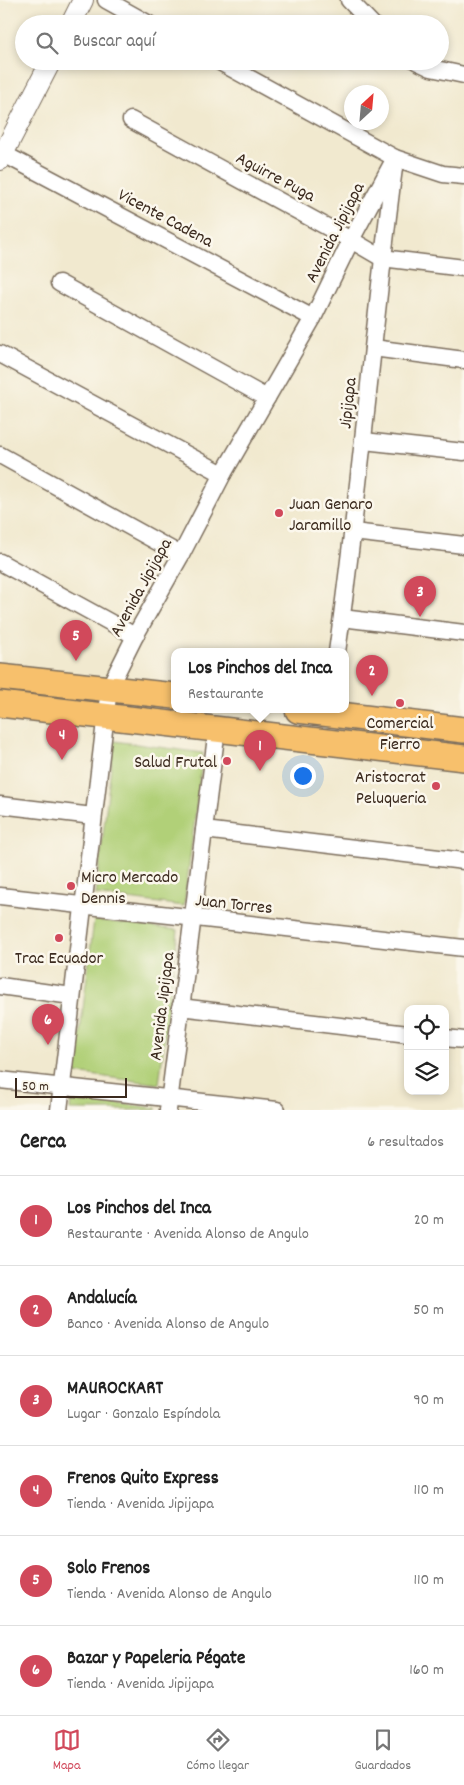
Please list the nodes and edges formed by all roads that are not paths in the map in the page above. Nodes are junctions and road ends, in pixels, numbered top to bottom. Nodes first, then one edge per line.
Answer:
1 (83, 0) edge
2 (106, 0) edge
3 (349, 0) edge
4 (76, 15) edge
5 (134, 15) edge
6 (363, 15) edge
7 (46, 70) edge
8 (234, 70) edge
9 (440, 70) edge
10 (464, 75) edge
11 (131, 120) dead end
12 (1, 155) edge
13 (395, 158) junction
14 (464, 176) edge
15 (351, 240) junction
16 (382, 258) junction
17 (464, 268) edge
18 (59, 283) dead end
19 (313, 318) junction
20 (373, 348) junction
21 (0, 354) edge
22 (464, 360) edge
23 (267, 398) junction
24 (364, 441) junction
25 (464, 452) edge
26 (0, 455) edge
27 (224, 474) junction
28 (353, 532) junction
29 (464, 545) edge
30 (181, 555) junction
31 (0, 562) edge
32 (342, 618) junction
33 (464, 633) edge
34 (135, 636) junction
35 (338, 648) edge
36 (0, 677) edge
37 (109, 688) junction
38 (171, 696) edge
39 (0, 704) edge
40 (328, 713) edge
41 (342, 713) edge
42 (105, 717) junction
43 (217, 728) junction
44 (464, 730) edge
45 (324, 742) junction
46 (464, 758) edge
47 (0, 805) edge
48 (93, 816) junction
49 (204, 830) junction
50 (464, 861) edge
51 (0, 896) edge
52 (83, 906) junction
53 (192, 919) junction
54 (464, 948) edge
55 (0, 986) edge
56 (72, 996) junction
57 (180, 1007) junction
58 (404, 1034) edge
59 (449, 1038) edge
60 (464, 1040) edge
61 (0, 1080) edge
62 (62, 1087) junction
63 (168, 1104) edge
64 (59, 1110) edge
65 (277, 1110) edge

1 - 4 street
2 - 5 street
3 - 6 street
7 - 12 street
8 - 13 street
9 - 10 street
11 - 15 street, Aguirre Puga
12 - 19 street, Vicente Cadena
13 - 14 street
13 - 15 street, Avenida Jipijapa
13 - 16 street, Jipijapa
15 - 16 street, Aguirre Puga
15 - 19 street, Avenida Jipijapa
16 - 17 street, Aguirre Puga
16 - 20 street, Jipijapa
18 - 23 street
19 - 23 street, Avenida Jipijapa
20 - 22 street
20 - 24 street, Jipijapa
21 - 27 street
23 - 27 street, Avenida Jipijapa
24 - 25 street
24 - 28 street, Jipijapa
26 - 30 street
27 - 30 street, Avenida Jipijapa
28 - 29 street
28 - 32 street, Jipijapa
30 - 34 street, Avenida Jipijapa
31 - 34 street
32 - 33 street
32 - 35 street, Jipijapa
34 - 37 street, Avenida Jipijapa
36 - 37 main road
37 - 38 main road
37 - 42 street, Avenida Jipijapa
39 - 42 main road
40 - 45 street
41 - 44 main road
42 - 43 main road
42 - 48 street, Avenida Jipijapa
43 - 45 main road
43 - 49 street, Avenida Jipijapa
45 - 46 main road
47 - 48 street
48 - 52 street, Avenida Jipijapa
49 - 50 street
49 - 53 street, Avenida Jipijapa
51 - 52 street, Juan Torres
52 - 53 street, Juan Torres
52 - 56 street, Avenida Jipijapa
53 - 54 street, Juan Torres
53 - 57 street, Avenida Jipijapa
55 - 56 street
56 - 62 street, Avenida Jipijapa
57 - 58 street
57 - 63 street, Avenida Jipijapa
59 - 60 street
61 - 62 street
62 - 63 street
62 - 64 street, Avenida Jipijapa
63 - 65 street

